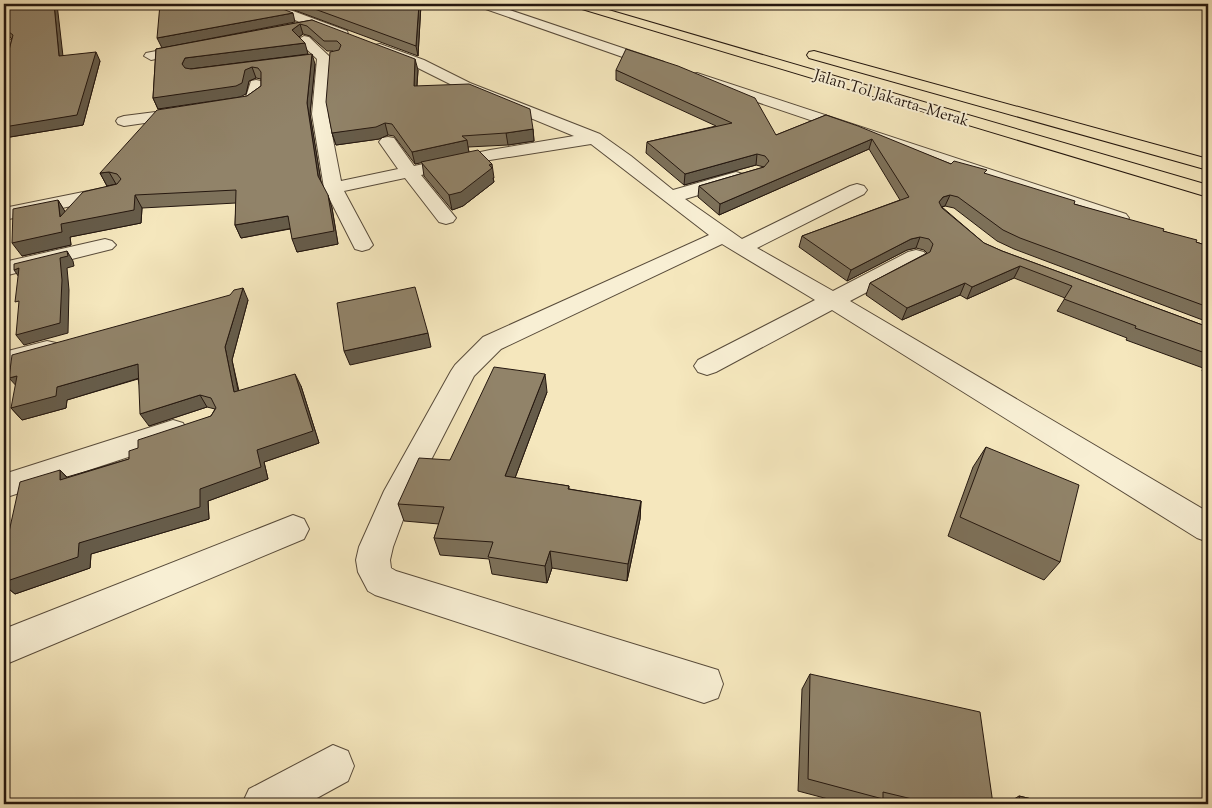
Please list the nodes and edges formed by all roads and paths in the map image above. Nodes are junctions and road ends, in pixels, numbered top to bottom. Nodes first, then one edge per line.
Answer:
1 (264, 4) edge
2 (481, 4) edge
3 (576, 4) edge
4 (306, 31) junction
5 (9, 43) edge
6 (209, 45) edge
7 (805, 52) dead end
8 (151, 56) dead end
9 (306, 60) edge
10 (4, 62) edge
11 (328, 62) junction
12 (306, 76) edge
13 (238, 87) edge
14 (124, 122) dead end
15 (594, 138) junction
16 (388, 142) dead end
17 (1208, 165) edge
18 (409, 172) junction
19 (756, 172) edge
20 (333, 188) junction
21 (857, 190) dead end
22 (1208, 191) edge
23 (116, 192) edge
24 (670, 197) junction
25 (4, 214) edge
26 (446, 218) dead end
27 (1132, 223) edge
28 (732, 242) junction
29 (105, 245) dead end
30 (362, 245) dead end
31 (916, 257) edge
32 (4, 269) edge
33 (832, 300) junction
34 (69, 344) edge
35 (4, 361) edge
36 (707, 366) dead end
37 (199, 422) edge
38 (4, 486) edge
39 (1208, 528) edge
40 (293, 529) dead end
41 (4, 647) edge
42 (704, 684) dead end
43 (333, 766) dead end
44 (264, 804) edge

1 - 4 street
2 - 27 street
3 - 22 highway, Jalan Tol Jakarta–Merak
4 - 11 street
4 - 15 street
5 - 10 street
6 - 8 street
7 - 17 highway, Jalan Tol Jakarta–Merak
9 - 11 street
11 - 12 street
11 - 20 street
13 - 14 street
15 - 18 street
15 - 24 street
16 - 18 street
18 - 20 street
18 - 26 street
19 - 24 street
20 - 30 street
21 - 28 street
23 - 25 street
24 - 28 street
28 - 33 street
28 - 42 street
29 - 32 street
31 - 33 street
33 - 36 street
33 - 39 street
34 - 35 street
37 - 38 street
40 - 41 street
43 - 44 street

